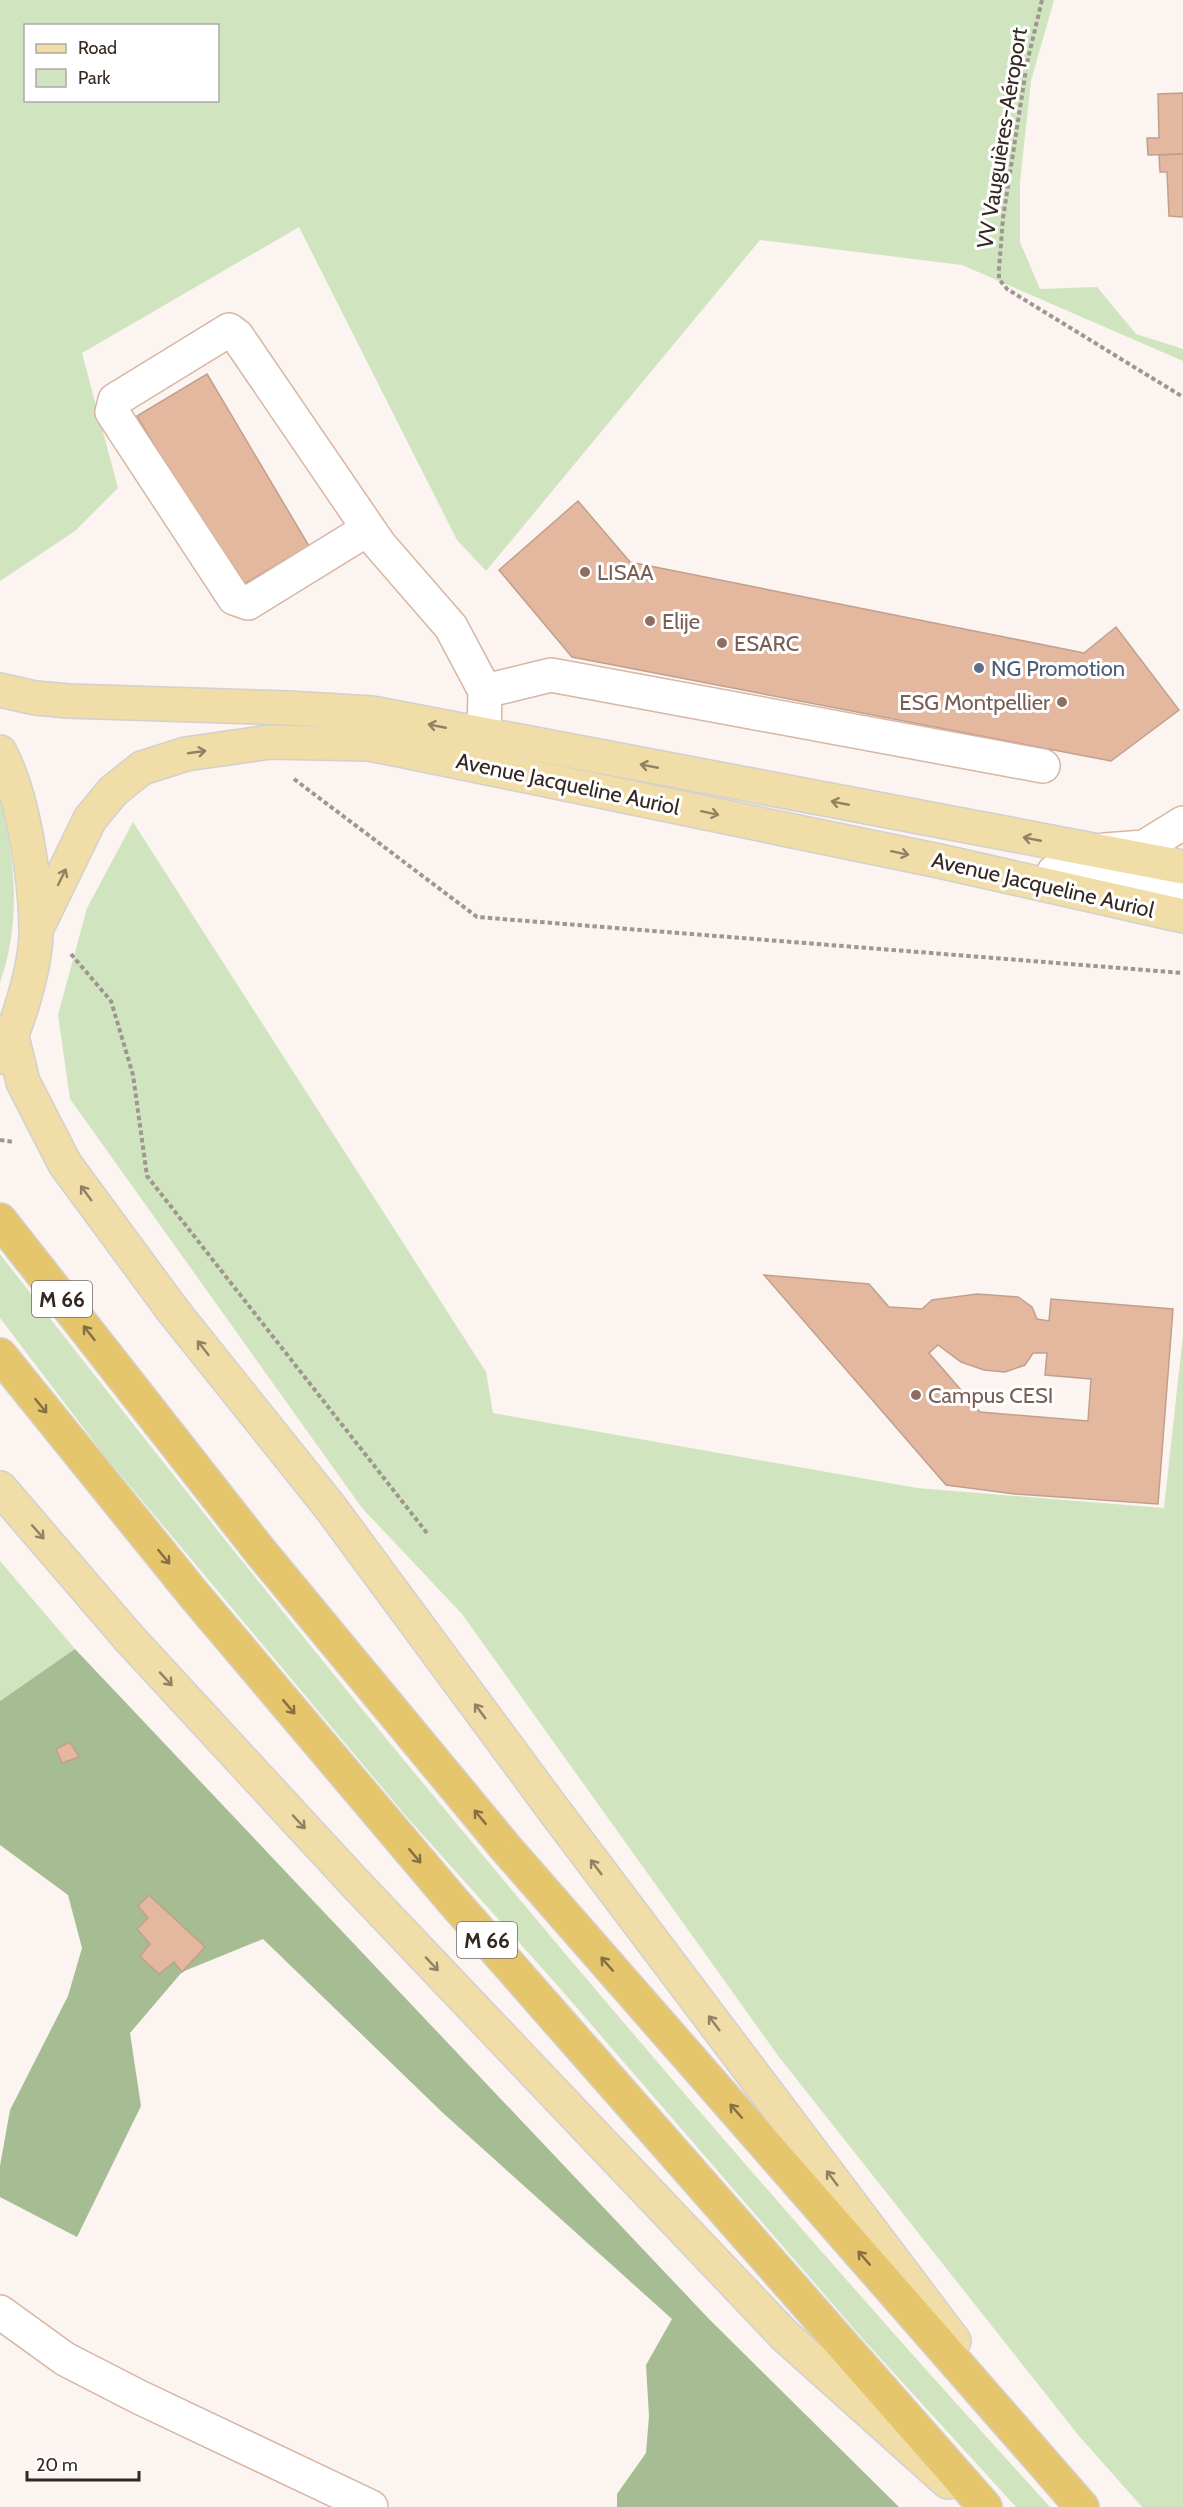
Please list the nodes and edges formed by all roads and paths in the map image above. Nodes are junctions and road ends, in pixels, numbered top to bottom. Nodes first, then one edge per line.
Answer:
1 (1042, 0) edge
2 (1183, 397) edge
3 (368, 529) junction
4 (0, 672) edge
5 (0, 690) edge
6 (485, 692) junction
7 (289, 708) junction
8 (484, 735) junction
9 (0, 753) edge
10 (1043, 766) dead end
11 (289, 775) dead end
12 (1183, 823) edge
13 (1089, 850) junction
14 (939, 861) junction
15 (1183, 867) edge
16 (1183, 896) edge
17 (1183, 916) edge
18 (36, 930) junction
19 (1183, 973) edge
20 (6, 1048) edge
21 (50, 1133) junction
22 (0, 1140) edge
23 (0, 1220) edge
24 (0, 1355) edge
25 (0, 1488) edge
26 (427, 1533) dead end
27 (0, 2312) edge
28 (1076, 2500) edge
29 (371, 2507) edge
30 (976, 2507) edge
31 (985, 2507) edge

1 - 2 path, VV Vauguières-Aéroport
3 - 3 street
3 - 6 street
4 - 7 main road
5 - 7 main road, Avenue Jacqueline Auriol
6 - 8 street
6 - 10 street
8 -> 7 main road, Avenue Jacqueline Auriol
13 -> 8 main road, Avenue Jacqueline Auriol
9 - 18 main road
11 - 19 path
12 - 13 street
13 - 15 main road, Avenue Jacqueline Auriol
14 - 16 street
14 - 17 main road, Avenue Jacqueline Auriol
18 -> 14 main road, Avenue Jacqueline Auriol
18 - 20 main road
18 - 26 path
20 - 21 main road, M 66
21 - 22 path
28 -> 21 main road, M 66
28 -> 23 highway, M 66
24 -> 31 highway, M 66
25 -> 30 main road, M 66
27 - 29 street

